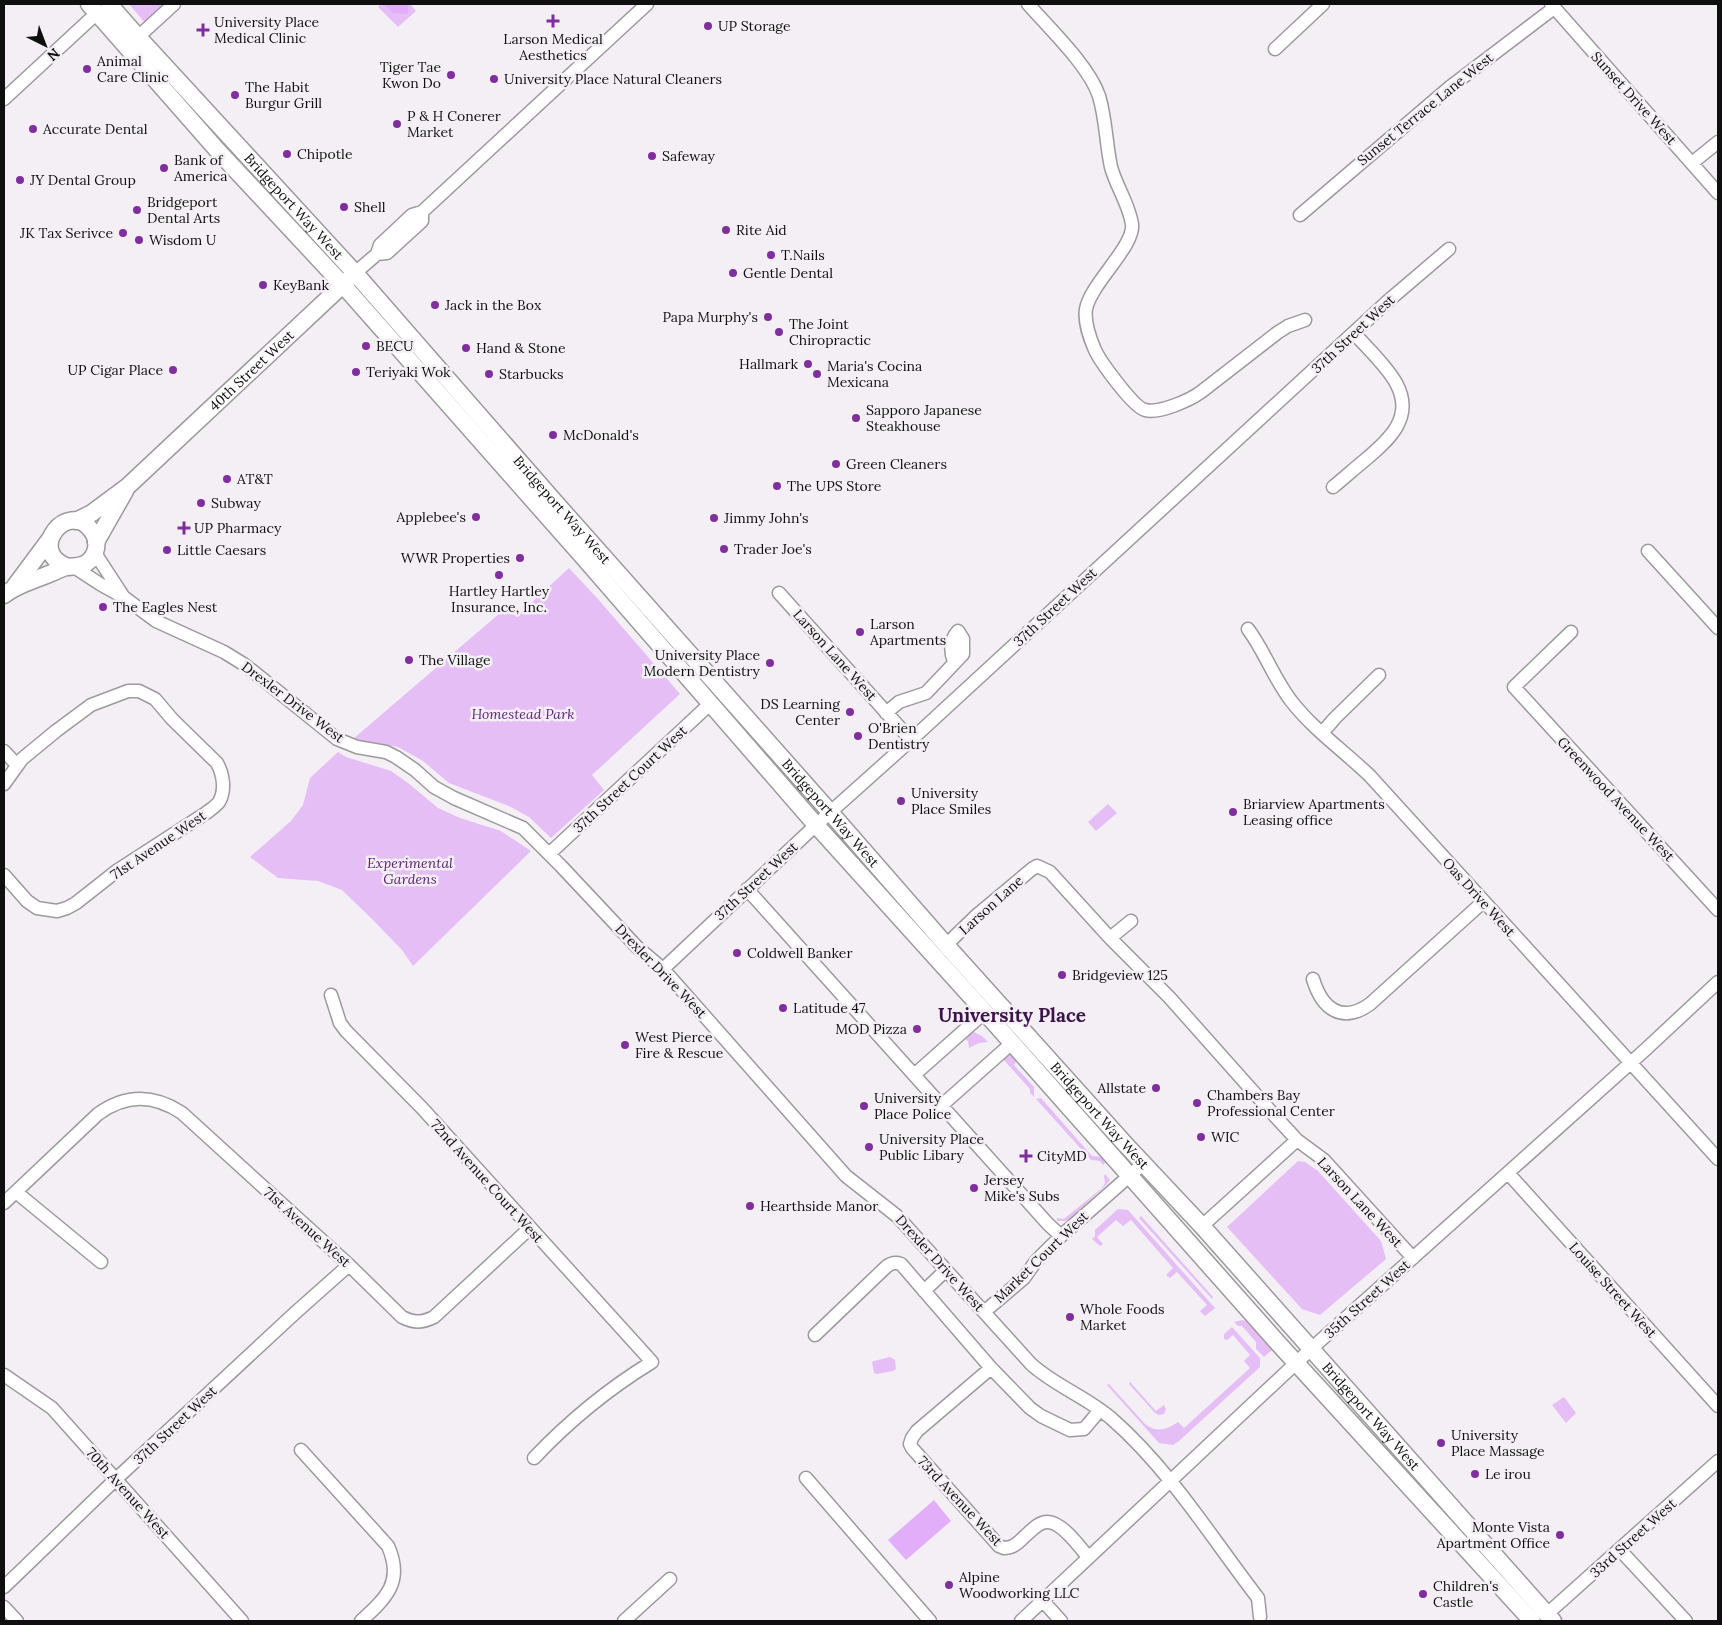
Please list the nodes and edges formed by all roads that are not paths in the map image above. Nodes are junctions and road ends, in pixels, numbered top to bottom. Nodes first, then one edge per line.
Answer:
1 (174, 4) edge
2 (647, 4) edge
3 (1028, 4) edge
4 (1323, 4) edge
5 (1552, 6) edge
6 (99, 7) edge
7 (138, 37) junction
8 (1275, 48) dead end
9 (4, 99) edge
10 (1718, 142) edge
11 (1692, 163) junction
12 (1718, 193) edge
13 (1300, 215) dead end
14 (1449, 249) dead end
15 (356, 273) junction
16 (342, 286) junction
17 (1305, 320) dead end
18 (1354, 333) junction
19 (127, 487) junction
20 (1333, 488) dead end
21 (76, 521) junction
22 (50, 539) junction
23 (96, 548) junction
24 (1648, 551) dead end
25 (71, 567) junction
26 (9, 590) edge
27 (779, 593) dead end
28 (124, 598) junction
29 (1718, 628) edge
30 (1248, 629) dead end
31 (1572, 632) dead end
32 (954, 662) dead end
33 (1380, 675) dead end
34 (711, 703) junction
35 (886, 712) junction
36 (1322, 733) junction
37 (911, 740) junction
38 (4, 751) edge
39 (16, 766) junction
40 (4, 784) edge
41 (830, 812) junction
42 (816, 825) junction
43 (549, 854) junction
44 (1037, 866) joint
45 (4, 875) edge
46 (747, 889) junction
47 (1483, 902) junction
48 (1718, 910) edge
49 (1131, 921) dead end
50 (1110, 938) junction
51 (946, 945) junction
52 (663, 969) junction
53 (1313, 979) dead end
54 (1718, 982) edge
55 (331, 995) dead end
56 (985, 1012) junction
57 (1012, 1043) junction
58 (1630, 1062) junction
59 (914, 1075) junction
60 (941, 1106) junction
61 (1297, 1140) junction
62 (1718, 1160) edge
63 (1144, 1163) junction
64 (1508, 1174) junction
65 (1130, 1175) junction
66 (16, 1192) junction
67 (4, 1203) edge
68 (1202, 1226) junction
69 (530, 1228) junction
70 (1061, 1236) junction
71 (1412, 1258) junction
72 (101, 1262) dead end
73 (349, 1265) junction
74 (946, 1270) junction
75 (924, 1290) junction
76 (984, 1312) junction
77 (815, 1335) dead end
78 (1311, 1349) junction
79 (1296, 1362) junction
80 (991, 1368) junction
81 (4, 1375) edge
82 (1718, 1406) edge
83 (1100, 1410) junction
84 (301, 1450) dead end
85 (534, 1458) dead end
86 (1718, 1461) edge
87 (806, 1478) dead end
88 (116, 1480) junction
89 (1171, 1480) junction
90 (1620, 1550) junction
91 (1088, 1557) junction
92 (670, 1580) dead end
93 (4, 1587) edge
94 (1043, 1601) junction
95 (4, 1607) edge
96 (1260, 1617) dead end
97 (1544, 1619) edge
98 (17, 1621) edge
99 (242, 1621) edge
100 (361, 1621) edge
101 (624, 1621) edge
102 (930, 1621) edge
103 (1021, 1621) edge
104 (1061, 1621) edge
105 (1686, 1621) edge

1 - 7 street
2 - 15 street, 40th Street West
3 - 17 street
4 - 8 street
5 - 11 street, Sunset Drive West
5 - 13 street, Sunset Terrace Lane West
6 - 7 main road, Bridgeport Way West
6 - 9 street
6 - 16 main road, Bridgeport Way West
7 - 15 main road, Bridgeport Way West
10 - 11 street
11 - 12 street, Sunset Drive West
14 - 18 street, 37th Street West
15 - 16 main road, 40th Street West
15 - 41 main road, Bridgeport Way West
16 - 19 main road, 40th Street West
16 - 34 main road, Bridgeport Way West
18 - 20 street
18 - 37 street, 37th Street West
19 - 21 main road, 40th Street West
19 - 23 main road, 40th Street West
21 - 22 main road
21 - 23 main road
22 - 25 main road
22 - 26 main road
23 - 25 main road
23 - 28 street, Drexler Drive West
24 - 29 street
25 - 26 main road
25 - 28 street, Drexler Drive West
27 - 35 street, Larson Lane West
28 - 43 street, Drexler Drive West
30 - 36 street, Oas Drive West
31 - 48 street, Greenwood Avenue West
32 - 35 street
33 - 36 street
34 - 42 main road, Bridgeport Way West
34 - 43 street, 37th Street Court West
35 - 37 street, Larson Lane West
36 - 47 street, Oas Drive West
37 - 41 street, 37th Street West
38 - 39 street
39 - 40 street, 71st Avenue West
39 - 45 street, 71st Avenue West
41 - 42 street, 37th Street West
41 - 51 main road, Bridgeport Way West
42 - 46 street, 37th Street West
42 - 56 main road, Bridgeport Way West
43 - 52 street, Drexler Drive West
44 - 50 street, Larson Lane West
44 - 51 street, Larson Lane
46 - 52 street, 37th Street West
46 - 59 street
47 - 53 street
47 - 58 street, Oas Drive West
49 - 50 street
50 - 61 street, Larson Lane West
51 - 63 main road, Bridgeport Way West
52 - 74 street, Drexler Drive West
54 - 58 street, 35th Street West
55 - 69 street, 72nd Avenue Court West
56 - 57 main road, Bridgeport Way West
56 - 59 street
57 - 60 street
57 - 65 main road, Bridgeport Way West
58 - 62 street, Oas Drive West
58 - 64 street, 35th Street West
59 - 60 street
60 - 70 street
61 - 68 street
61 - 71 street, Larson Lane West
63 - 65 street, Market Court West
63 - 68 main road, Bridgeport Way West
64 - 71 street, 35th Street West
64 - 82 street, Louise Street West
65 - 70 street, Market Court West
65 - 79 main road, Bridgeport Way West
66 - 67 street
66 - 72 street
66 - 73 street, 71st Avenue West
68 - 78 main road, Bridgeport Way West
69 - 73 street, 71st Avenue West
69 - 85 street, 72nd Avenue Court West
70 - 76 street, Market Court West
71 - 78 street, 35th Street West
73 - 88 street, 37th Street West
74 - 75 street
74 - 76 street, Drexler Drive West
75 - 77 street
75 - 80 street
76 - 83 street, Drexler Drive West
78 - 79 street, 35th Street West
78 - 97 main road, Bridgeport Way West
79 - 89 street, 35th Street West
79 - 97 main road, Bridgeport Way West
80 - 83 street
80 - 91 street, 73rd Avenue West
81 - 88 street, 70th Avenue West
83 - 89 street, Drexler Drive West
84 - 100 street
86 - 90 street, 33rd Street West
87 - 102 street
88 - 93 street, 37th Street West
88 - 99 street, 70th Avenue West
89 - 91 street, 35th Street West
89 - 96 street, Drexler Drive West
90 - 97 street, 33rd Street West
90 - 105 street
91 - 94 street, 35th Street West
92 - 101 street
94 - 103 street, 35th Street West
94 - 104 street
95 - 98 street

